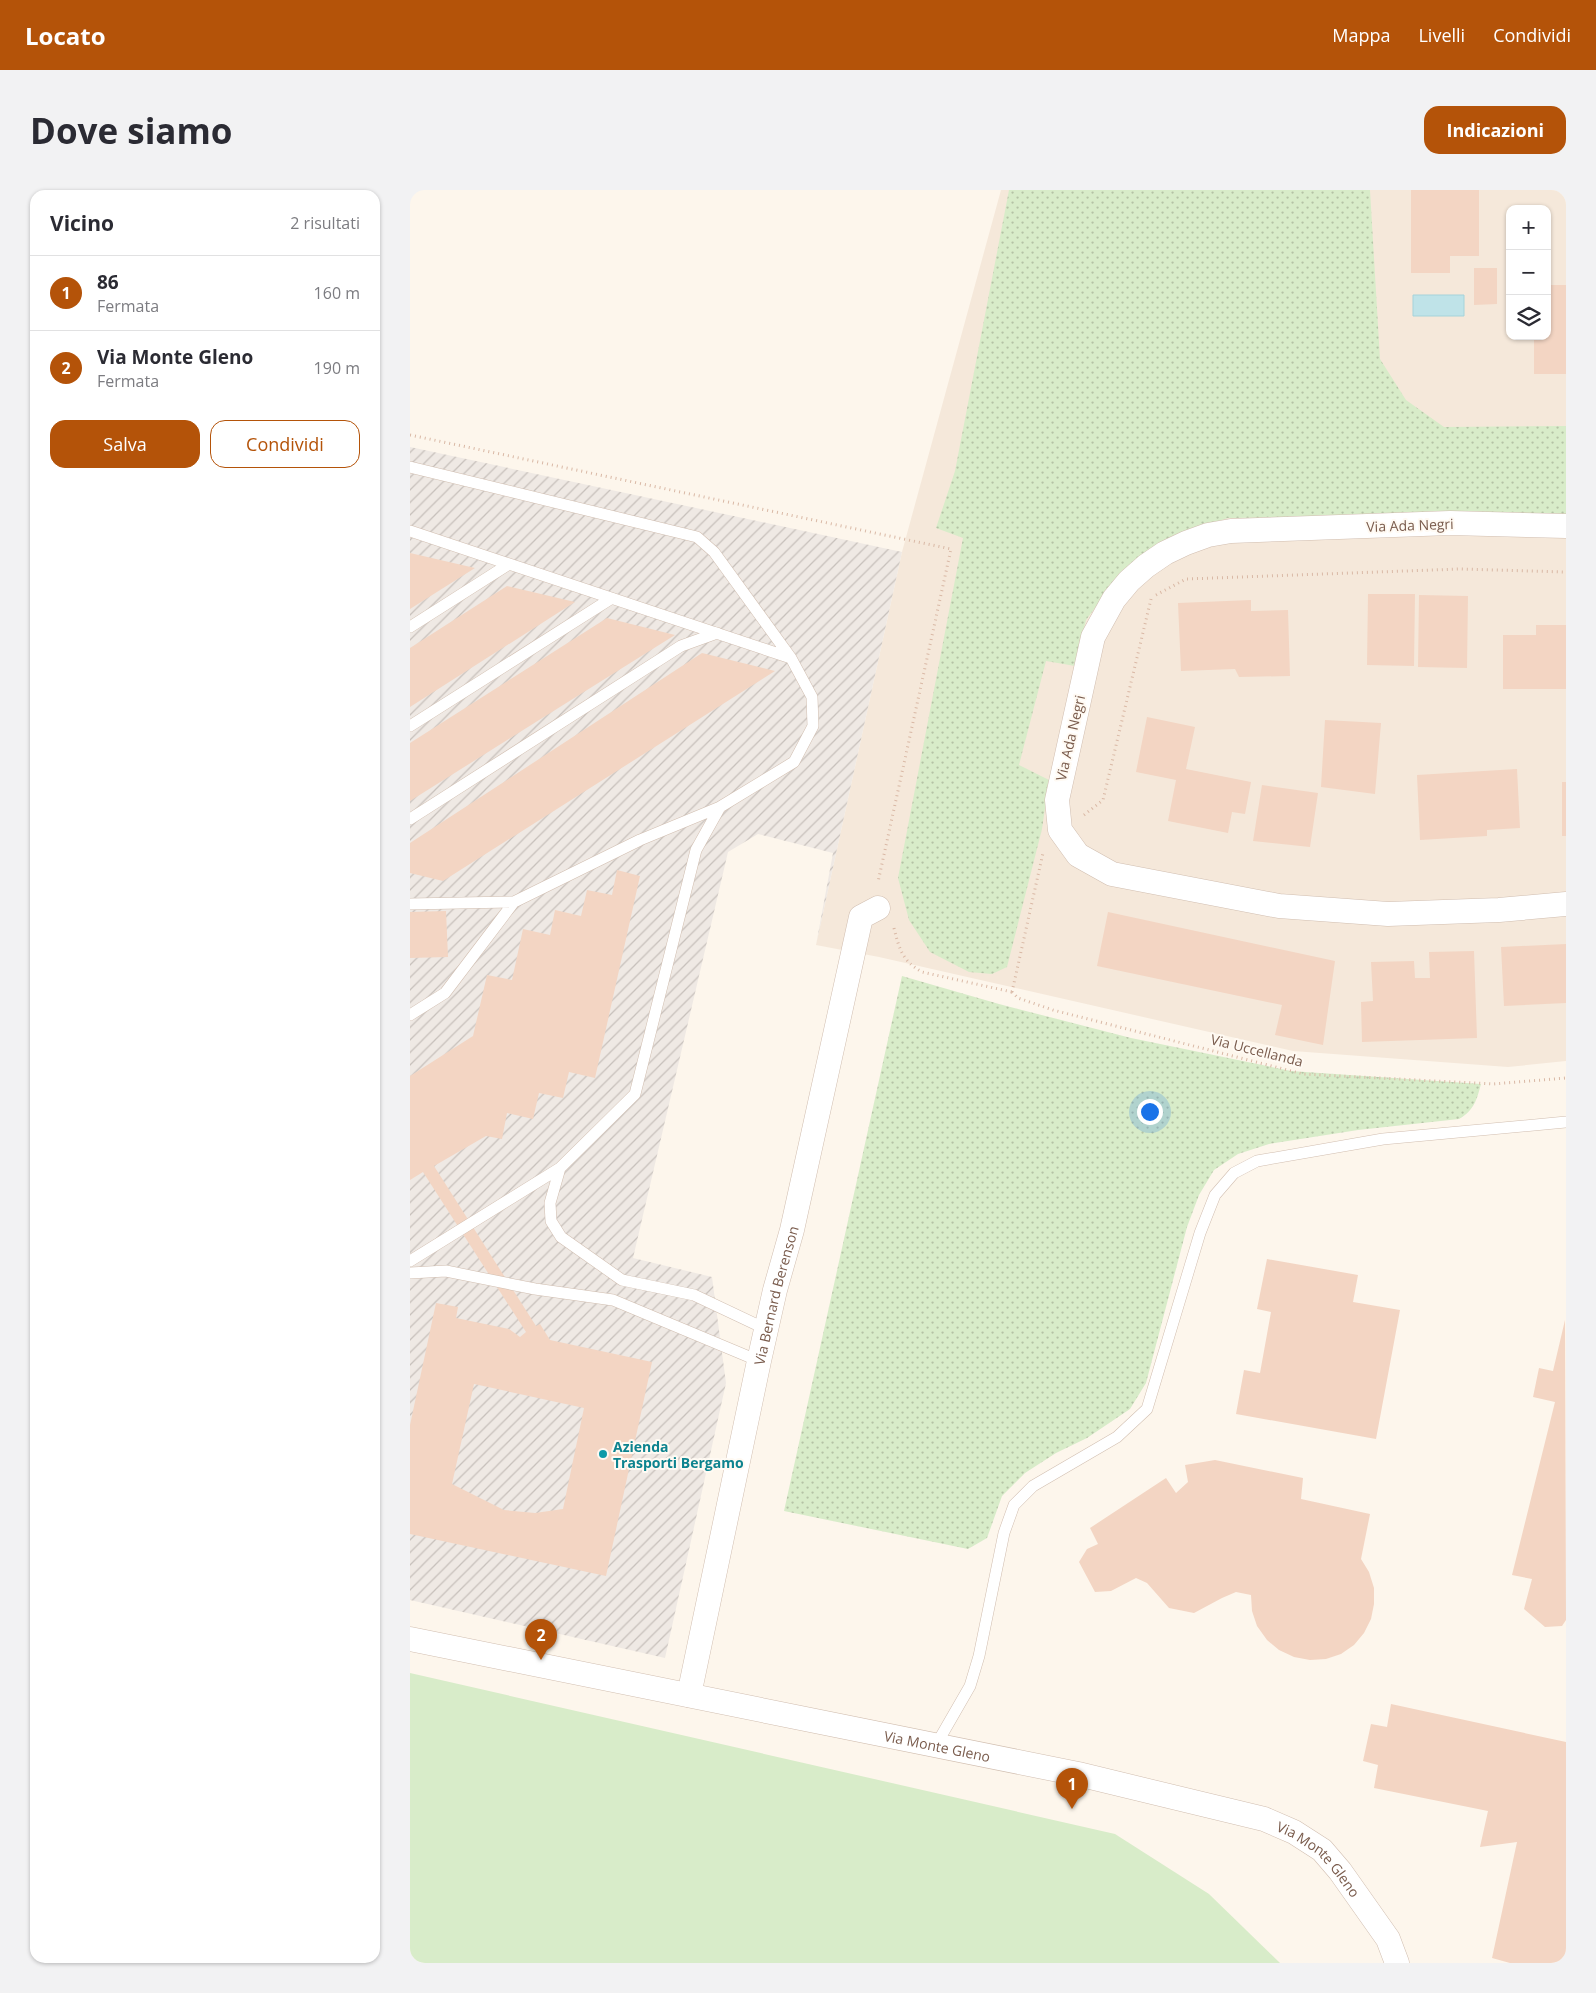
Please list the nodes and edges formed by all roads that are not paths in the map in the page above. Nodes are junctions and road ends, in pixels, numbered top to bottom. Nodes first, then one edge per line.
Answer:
1 (410, 466) edge
2 (1566, 526) edge
3 (410, 530) edge
4 (509, 564) junction
5 (612, 598) junction
6 (410, 627) edge
7 (717, 633) junction
8 (791, 658) junction
9 (410, 726) edge
10 (720, 807) junction
11 (410, 819) edge
12 (514, 902) junction
13 (410, 904) edge
14 (1566, 904) edge
15 (878, 908) dead end
16 (410, 1015) edge
17 (1566, 1122) edge
18 (560, 1168) junction
19 (410, 1261) edge
20 (410, 1273) edge
21 (766, 1329) junction
22 (759, 1361) junction
23 (410, 1639) edge
24 (689, 1695) junction
25 (936, 1745) junction
26 (1397, 1963) edge

1 - 8 lane
2 - 14 street, Via Ada Negri
3 - 4 lane
4 - 5 lane
4 - 6 lane
5 - 7 lane
5 - 9 lane
7 - 8 lane
7 - 11 lane
8 - 10 lane
10 - 12 lane
10 - 18 lane
12 - 13 lane
12 - 16 lane
15 - 21 street, Via Bernard Berenson
17 - 25 lane
18 - 19 lane
18 - 21 lane
20 - 22 lane
21 - 22 street, Via Bernard Berenson
22 - 24 street, Via Bernard Berenson
23 - 24 street, Via Monte Gleno
24 - 25 street, Via Monte Gleno
25 - 26 street, Via Monte Gleno

